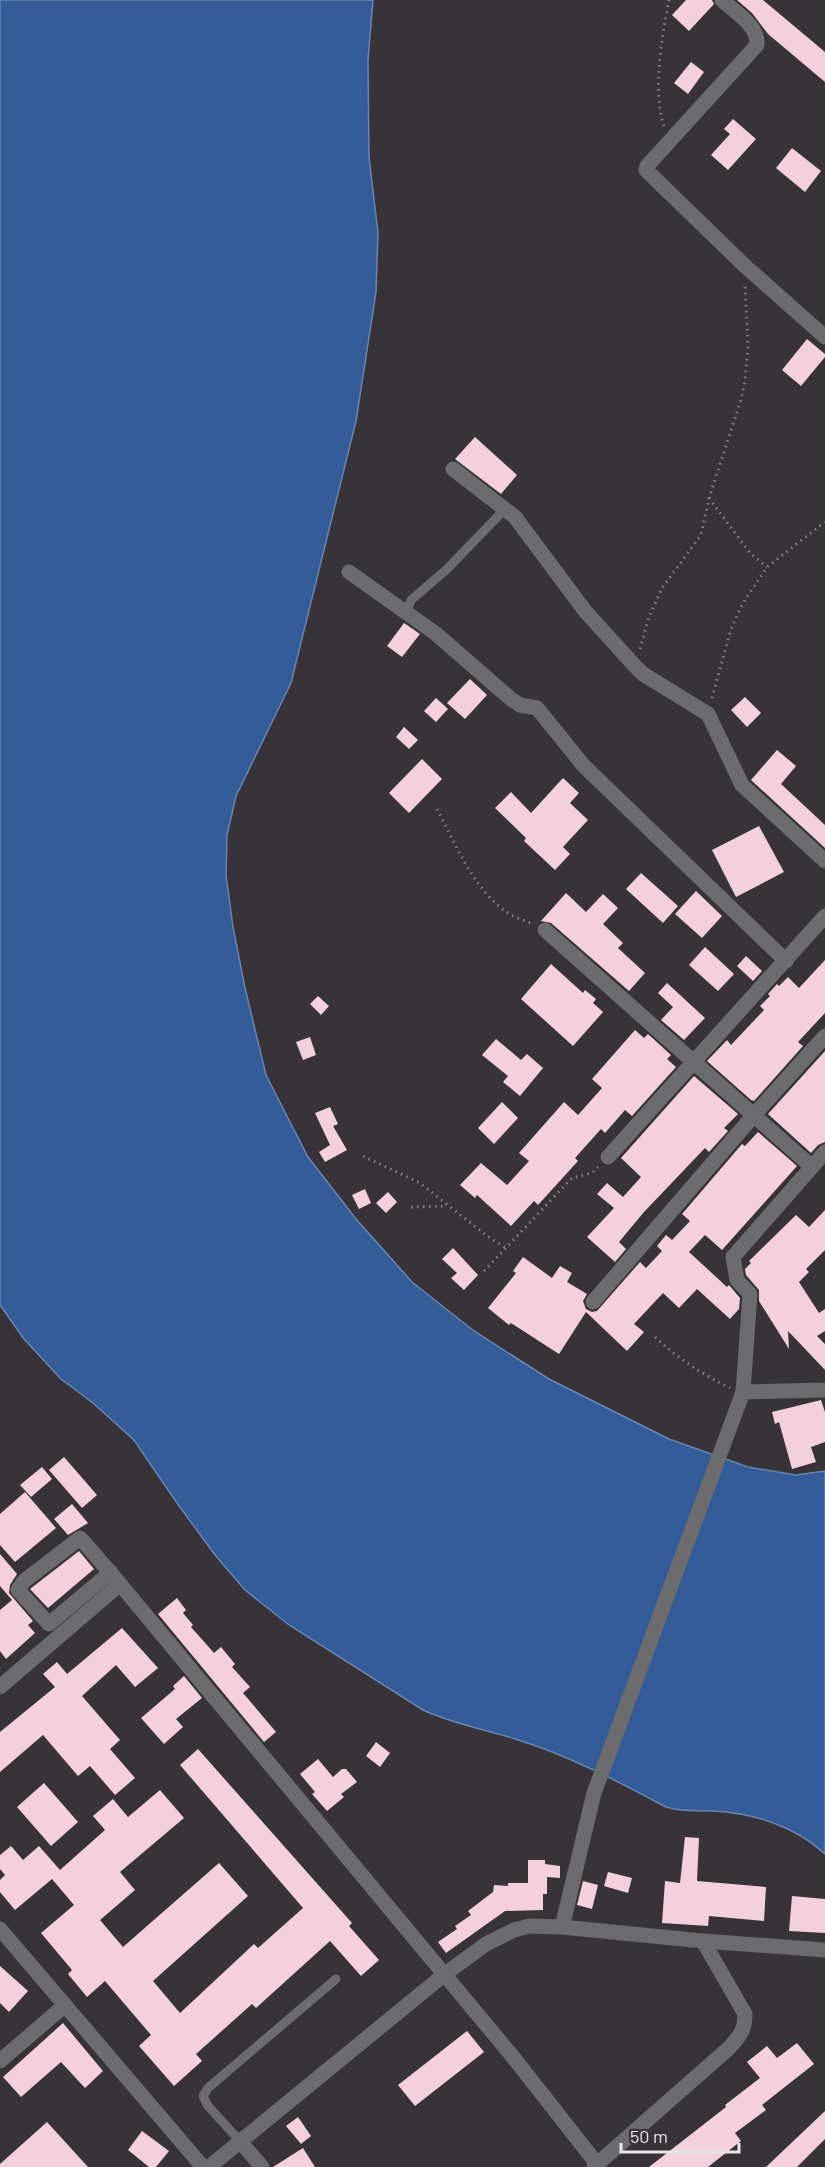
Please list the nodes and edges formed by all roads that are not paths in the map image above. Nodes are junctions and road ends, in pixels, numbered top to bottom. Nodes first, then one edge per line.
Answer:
1 (722, 0) edge
2 (825, 337) edge
3 (453, 469) dead end
4 (505, 509) junction
5 (349, 572) dead end
6 (407, 612) junction
7 (825, 861) edge
8 (825, 916) edge
9 (545, 930) road end
10 (786, 961) junction
11 (825, 1036) edge
12 (694, 1063) junction
13 (754, 1115) junction
14 (825, 1152) edge
15 (608, 1157) road end
16 (812, 1167) junction
17 (593, 1302) dead end
18 (825, 1390) edge
19 (743, 1392) junction
20 (116, 1578) junction
21 (0, 1687) edge
22 (562, 1927) junction
23 (0, 1929) edge
24 (703, 1941) junction
25 (825, 1950) edge
26 (445, 1974) junction
27 (336, 1979) dead end
28 (64, 2006) junction
29 (0, 2061) edge
30 (239, 2140) junction
31 (596, 2165) edge
32 (203, 2167) edge
33 (209, 2167) edge
34 (262, 2167) edge

1 - 2 street
3 - 4 street
4 - 6 lane
4 - 7 street
5 - 6 street
6 - 10 street
8 - 10 street
9 - 12 street
10 - 12 street
11 - 13 street
12 - 13 street
12 - 15 street
13 - 16 street
13 - 17 street
14 - 16 street
16 - 19 street
18 - 19 street
19 - 22 street
20 - 20 street
20 - 21 street
20 - 26 street
22 - 24 street
22 - 26 street
23 - 28 street
24 - 25 street
24 - 31 street
26 - 30 street
26 - 31 street
27 - 30 lane
28 - 29 street
28 - 32 street
30 - 33 street
30 - 34 street

